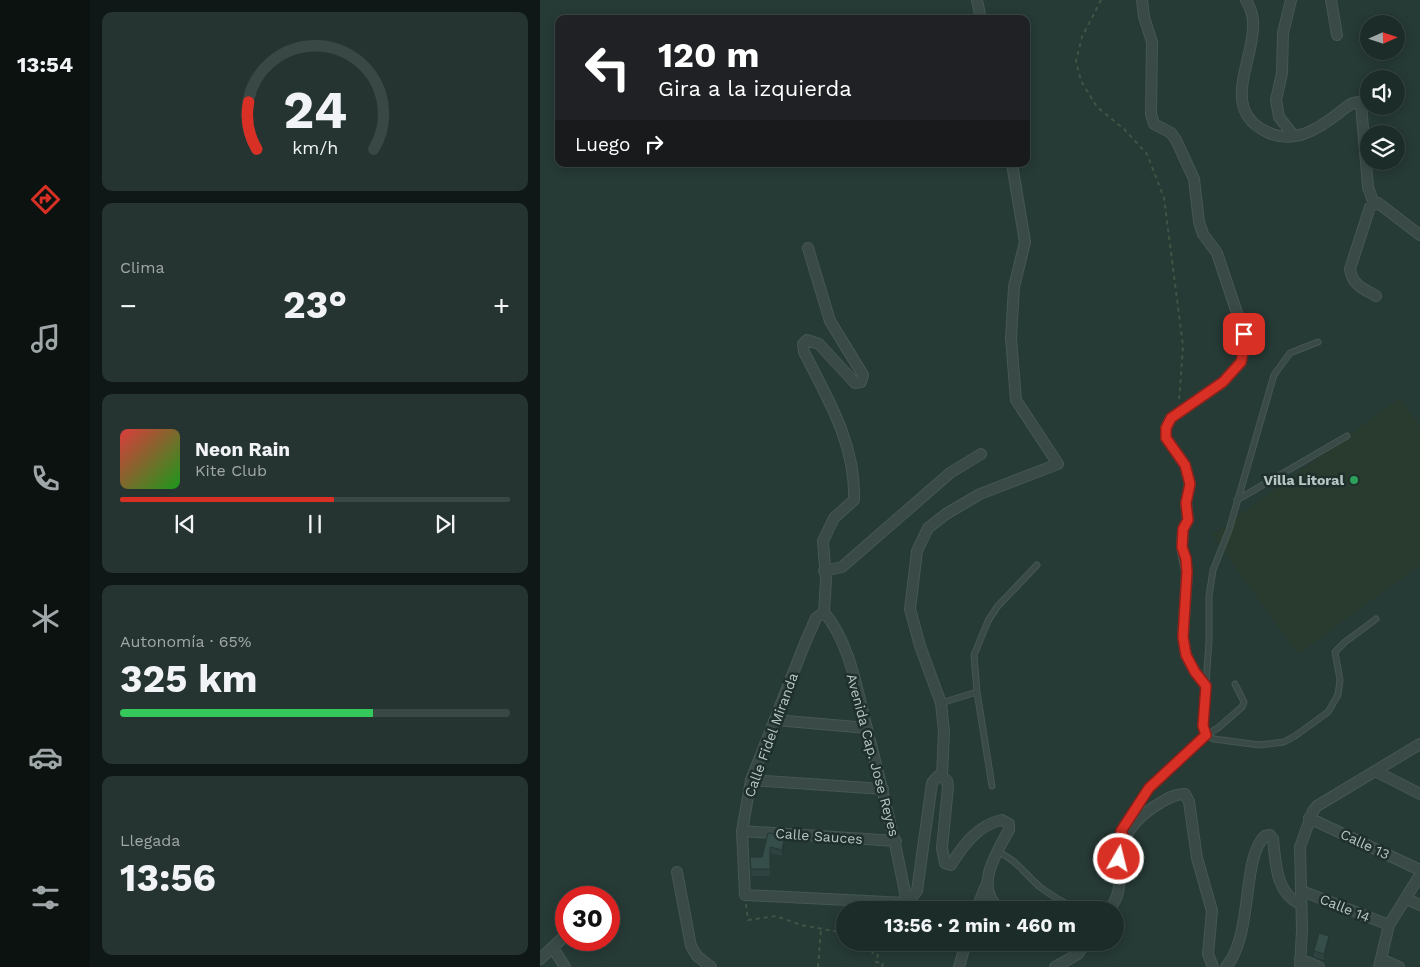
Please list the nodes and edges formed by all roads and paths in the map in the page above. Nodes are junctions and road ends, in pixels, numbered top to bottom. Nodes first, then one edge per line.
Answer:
1 (977, 0) edge
2 (1101, 0) edge
3 (1142, 0) edge
4 (1246, 0) edge
5 (1291, 0) edge
6 (1331, 0) edge
7 (980, 15) edge
8 (1337, 35) dead end
9 (1294, 136) junction
10 (1013, 167) edge
11 (1374, 204) junction
12 (1420, 235) edge
13 (808, 248) dead end
14 (1376, 296) dead end
15 (1318, 342) dead end
16 (1176, 414) junction
17 (1347, 436) dead end
18 (981, 454) dead end
19 (1237, 500) junction
20 (1036, 565) dead end
21 (824, 571) junction
22 (824, 612) junction
23 (1376, 619) dead end
24 (1235, 684) dead end
25 (1206, 686) junction
26 (976, 692) junction
27 (941, 703) junction
28 (775, 720) junction
29 (866, 728) junction
30 (1206, 735) junction
31 (1420, 744) edge
32 (1375, 771) junction
33 (942, 776) junction
34 (750, 780) junction
35 (992, 786) dead end
36 (883, 788) junction
37 (1420, 794) edge
38 (1309, 818) junction
39 (742, 831) junction
40 (1124, 838) junction
41 (896, 841) junction
42 (997, 852) junction
43 (1420, 870) edge
44 (677, 872) dead end
45 (1420, 875) edge
46 (987, 882) junction
47 (1302, 891) junction
48 (745, 895) junction
49 (1406, 899) junction
50 (866, 901) edge
51 (907, 901) edge
52 (909, 901) edge
53 (980, 901) edge
54 (992, 901) edge
55 (1060, 901) edge
56 (1114, 901) edge
57 (1300, 904) junction
58 (1420, 905) edge
59 (1389, 926) junction
60 (821, 929) junction
61 (836, 932) edge
62 (553, 948) joint
63 (872, 951) edge
64 (963, 951) edge
65 (1080, 951) edge
66 (540, 959) edge
67 (1300, 963) edge
68 (1380, 963) edge
69 (565, 967) edge
70 (711, 967) edge
71 (818, 967) edge
72 (882, 967) edge
73 (959, 967) edge
74 (1055, 967) edge
75 (1213, 967) edge
76 (1226, 967) edge
77 (1319, 967) edge
78 (1399, 967) edge

1 - 7 street
2 - 16 path
3 - 16 street
4 - 9 street
5 - 9 street
6 - 8 street
9 - 11 street
10 - 27 street
11 - 12 street
11 - 14 street
13 - 21 street
15 - 19 lane
16 - 25 street
17 - 19 lane
18 - 21 street
19 - 25 lane
20 - 26 lane
21 - 22 street
22 - 28 street, Calle Fidel Miranda
22 - 29 street, Avenida Cap. Jose Reyes
23 - 30 lane
24 - 30 lane
25 - 30 lane
26 - 27 lane
26 - 35 lane
27 - 33 street
28 - 29 street
28 - 34 street, Calle Fidel Miranda
29 - 36 street, Avenida Cap. Jose Reyes
30 - 40 lane
31 - 32 street
32 - 37 street
32 - 38 street
33 - 42 street
33 - 52 street
34 - 36 street
34 - 39 street, Calle Fidel Miranda
36 - 41 street, Avenida Cap. Jose Reyes
38 - 43 street, Calle 13
38 - 47 street
39 - 41 street, Calle Sauces
39 - 48 street, Calle Fidel Miranda
40 - 56 street
40 - 75 street
41 - 51 street, Avenida Cap. Jose Reyes
42 - 46 street
42 - 55 lane
44 - 70 street
45 - 49 street
46 - 53 street
46 - 54 street
47 - 57 street
47 - 59 street, Calle 14
48 - 50 street
48 - 60 path
49 - 58 street
49 - 59 street
57 - 67 street
57 - 76 street
59 - 68 street
60 - 61 path
60 - 71 path
62 - 66 street
62 - 69 street
63 - 72 path
64 - 73 street
65 - 74 street
67 - 77 street
68 - 78 street

